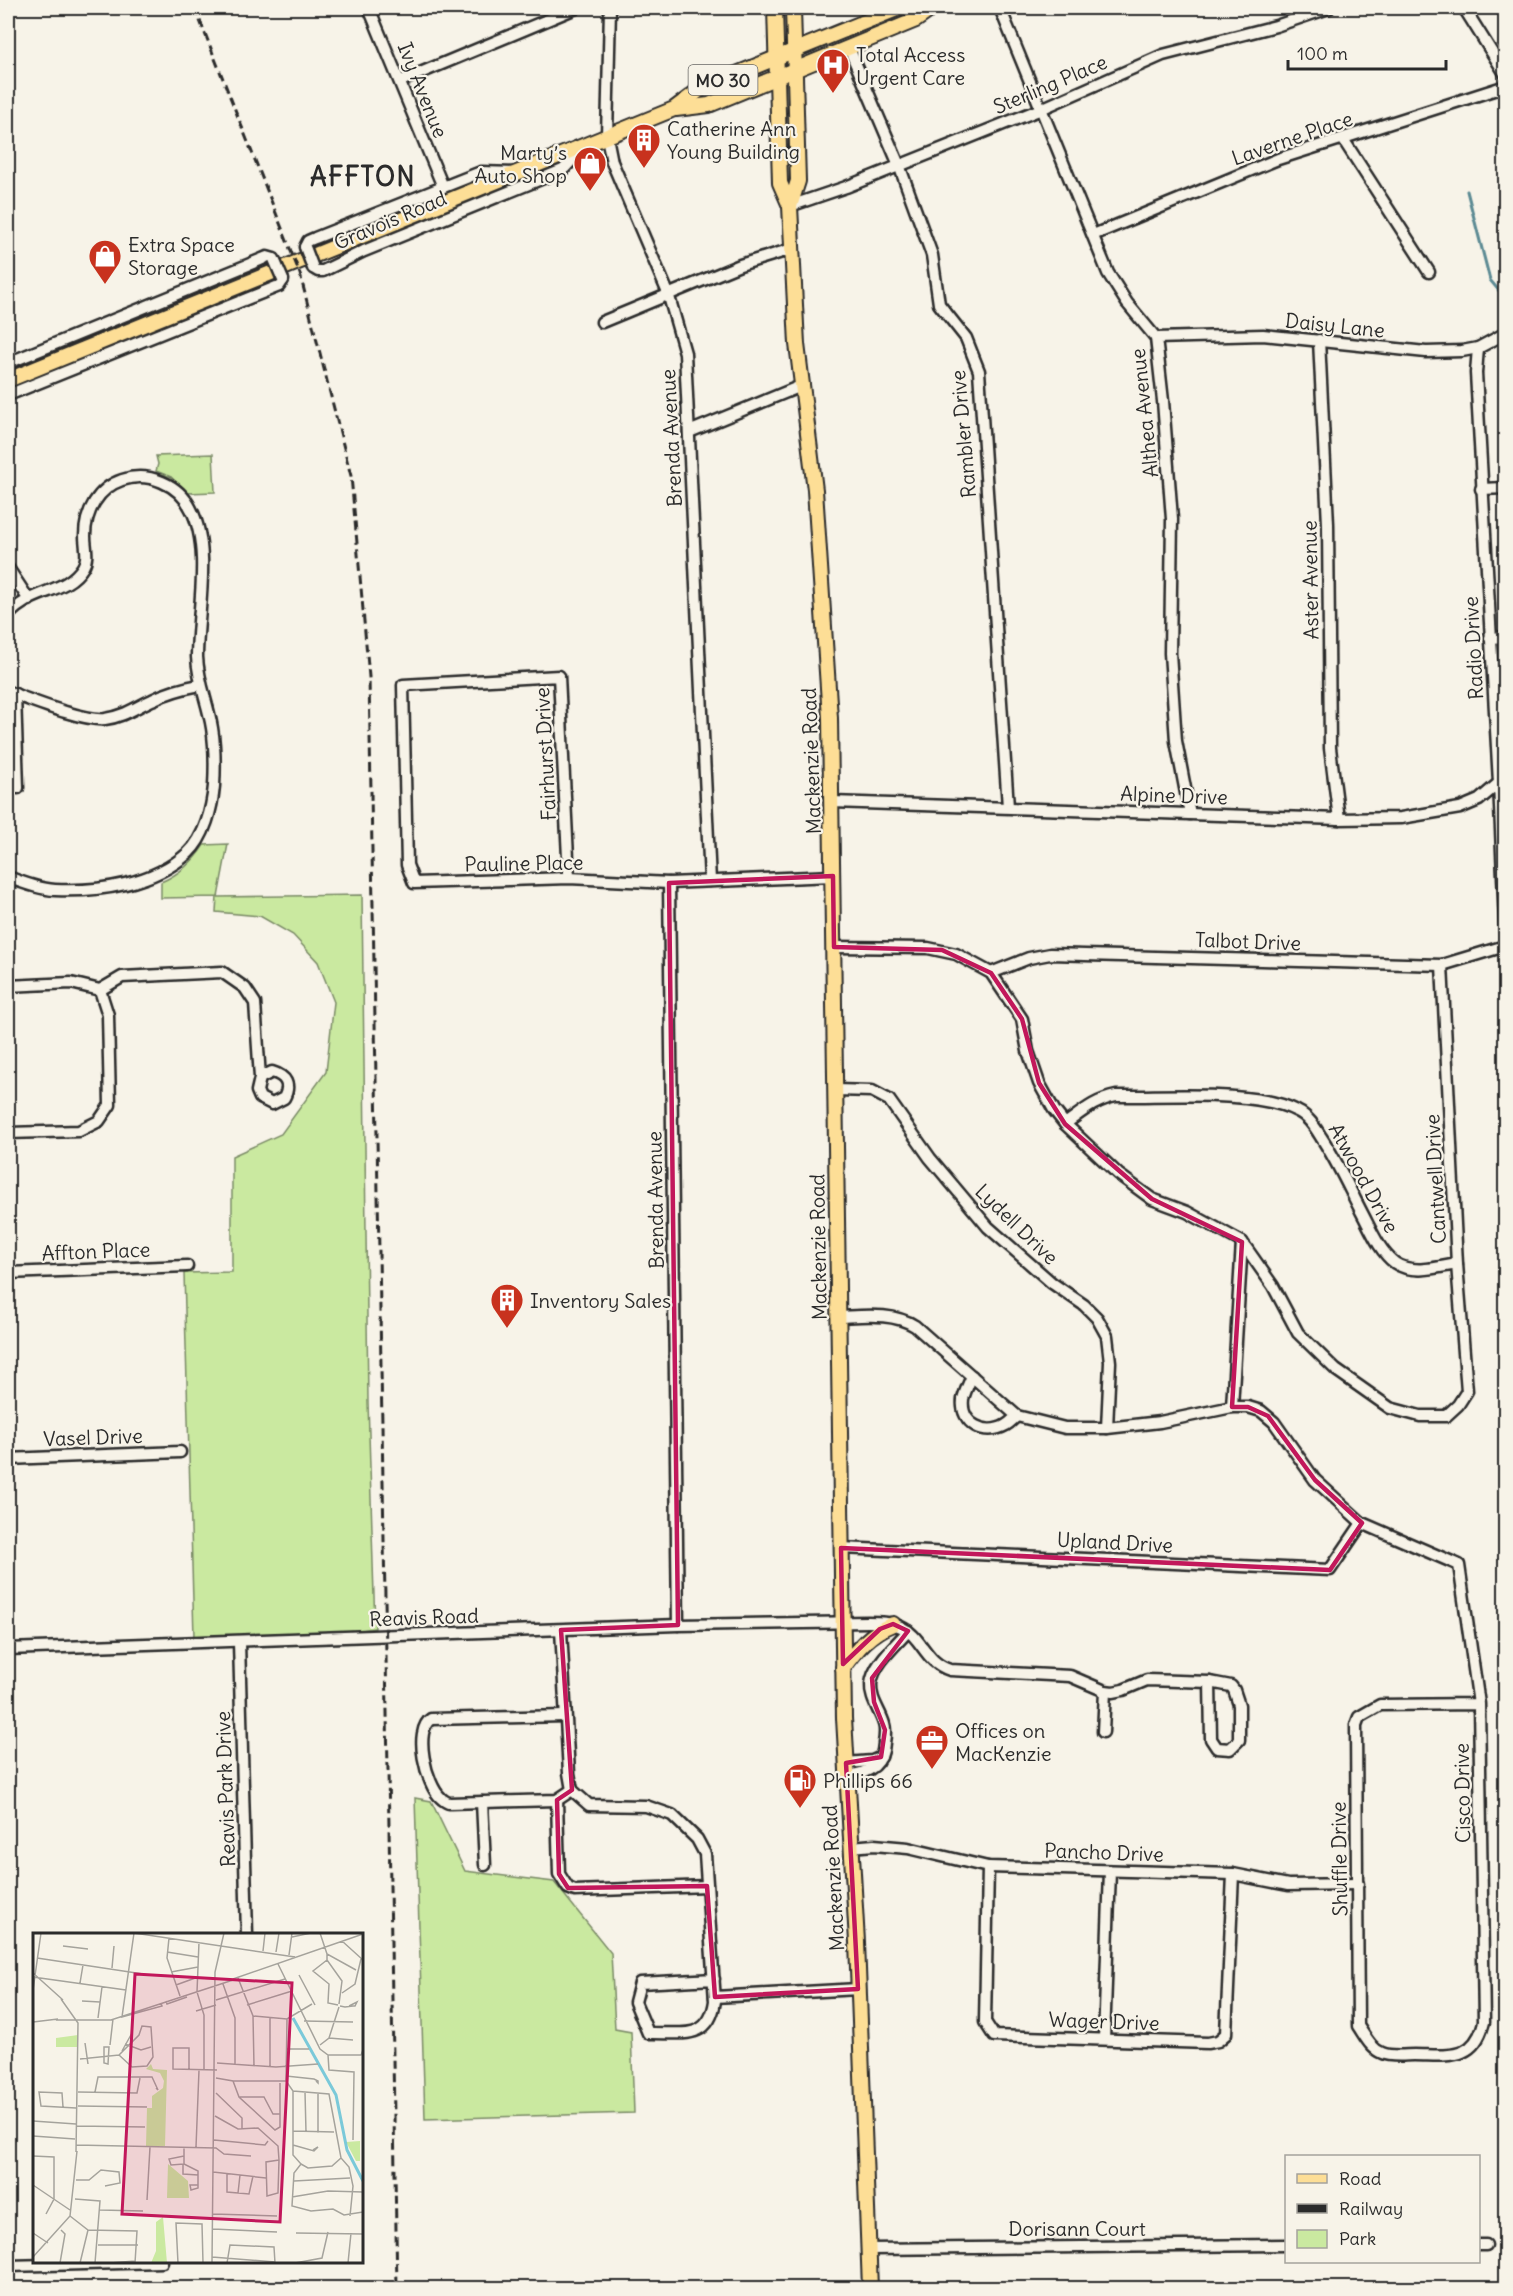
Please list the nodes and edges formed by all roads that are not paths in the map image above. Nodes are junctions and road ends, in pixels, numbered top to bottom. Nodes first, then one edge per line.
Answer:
1 (369, 8) edge
2 (576, 8) edge
3 (610, 8) edge
4 (775, 8) edge
5 (793, 8) edge
6 (899, 8) edge
7 (933, 8) edge
8 (1000, 8) edge
9 (1329, 8) edge
10 (1464, 8) edge
11 (849, 48) junction
12 (794, 50) junction
13 (776, 58) junction
14 (795, 70) junction
15 (1506, 75) edge
16 (777, 78) junction
17 (401, 81) junction
18 (1506, 86) edge
19 (674, 109) junction
20 (1041, 110) junction
21 (608, 137) junction
22 (1343, 139) junction
23 (586, 145) junction
24 (899, 165) junction
25 (518, 173) junction
26 (443, 187) junction
27 (790, 207) junction
28 (1093, 235) junction
29 (792, 249) junction
30 (1429, 272) dead end
31 (668, 293) junction
32 (602, 322) dead end
33 (1506, 333) edge
34 (1156, 338) junction
35 (1319, 340) junction
36 (1478, 348) junction
37 (8, 363) edge
38 (8, 380) edge
39 (801, 386) junction
40 (8, 395) edge
41 (689, 432) junction
42 (1506, 488) edge
43 (1481, 489) junction
44 (8, 568) edge
45 (29, 600) junction
46 (8, 615) edge
47 (1506, 637) edge
48 (1490, 638) junction
49 (200, 685) junction
50 (403, 685) joint
51 (11, 693) edge
52 (1502, 782) edge
53 (18, 788) dead end
54 (832, 802) junction
55 (1008, 807) junction
56 (1190, 814) junction
57 (1339, 819) junction
58 (833, 876) junction
59 (8, 877) edge
60 (569, 878) junction
61 (710, 881) junction
62 (669, 884) junction
63 (1505, 899) edge
64 (1505, 946) edge
65 (834, 947) junction
66 (1442, 965) junction
67 (991, 973) junction
68 (8, 986) edge
69 (100, 990) junction
70 (260, 1078) dead end
71 (836, 1090) junction
72 (1065, 1124) junction
73 (8, 1133) edge
74 (1242, 1242) junction
75 (1458, 1264) junction
76 (186, 1266) dead end
77 (8, 1273) edge
78 (838, 1317) junction
79 (972, 1376) junction
80 (1232, 1407) junction
81 (1017, 1416) junction
82 (1107, 1428) junction
83 (180, 1452) dead end
84 (8, 1459) edge
85 (1362, 1523) junction
86 (841, 1548) junction
87 (842, 1622) junction
88 (893, 1624) junction
89 (678, 1625) junction
90 (561, 1629) junction
91 (908, 1630) junction
92 (239, 1642) junction
93 (8, 1649) edge
94 (843, 1668) junction
95 (1209, 1682) junction
96 (1105, 1691) junction
97 (1479, 1704) junction
98 (565, 1716) junction
99 (1103, 1732) dead end
100 (846, 1769) junction
101 (572, 1790) junction
102 (557, 1800) junction
103 (482, 1802) junction
104 (851, 1847) junction
105 (485, 1865) dead end
106 (988, 1867) junction
107 (1110, 1871) junction
108 (1233, 1874) junction
109 (1358, 1884) junction
110 (707, 1886) junction
111 (247, 1933) edge
112 (714, 1979) junction
113 (858, 1989) junction
114 (715, 1997) junction
115 (1358, 2026) joint
116 (1104, 2039) junction
117 (1285, 2246) edge
118 (868, 2249) junction
119 (124, 2263) edge
120 (8, 2266) edge
121 (870, 2289) edge

1 - 17 street, Ivy Avenue
2 - 17 street
3 - 21 street, Brenda Avenue
4 - 13 main road, Mackenzie Road
5 - 12 main road, Mackenzie Road
6 - 12 main road, Gravois Road / MO 30
7 - 11 main road, Gravois Road / MO 30
8 - 20 street, Althea Avenue
9 - 20 street, Sterling Place
10 - 15 street
11 - 14 main road, Gravois Road / MO 30
11 - 24 street, Rambler Drive
12 - 13 main road, Gravois Road / MO 30
12 - 14 main road, Mackenzie Road
13 - 16 main road, Mackenzie Road
13 - 19 main road, Gravois Road / MO 30
14 - 16 main road, Gravois Road / MO 30
14 - 27 main road, Mackenzie Road
16 - 19 main road, Gravois Road / MO 30
16 - 27 main road, Mackenzie Road
17 - 26 street, Ivy Avenue
18 - 22 street, Laverne Place
19 - 21 main road, Gravois Road / MO 30
20 - 24 street, Sterling Place
20 - 28 street, Althea Avenue
21 - 23 main road, Gravois Road / MO 30
21 - 31 street, Brenda Avenue
22 - 28 street, Laverne Place
22 - 30 street
23 - 25 main road, Gravois Road / MO 30
23 - 26 street, Gravois Road, bridge
24 - 27 street, Sterling Place
24 - 55 street, Rambler Drive
25 - 26 street, Gravois Road
25 - 38 main road, Gravois Road / MO 30
27 - 29 main road, Mackenzie Road
28 - 34 street, Althea Avenue
29 - 31 street
29 - 39 main road, Mackenzie Road
31 - 32 street
31 - 41 street, Brenda Avenue
33 - 36 street, Daisy Lane
34 - 35 street, Daisy Lane
34 - 56 street, Althea Avenue
35 - 36 street, Daisy Lane
35 - 57 street, Aster Avenue
36 - 43 street, Radio Drive
37 - 40 street, bridge
39 - 41 street
39 - 54 main road, Mackenzie Road
41 - 61 street, Brenda Avenue
42 - 43 street
43 - 48 street, Radio Drive
44 - 45 street
45 - 46 street
45 - 49 street
47 - 48 street
48 - 52 street, Radio Drive
49 - 51 street
49 - 59 street
50 - 60 street, Pauline Place
50 - 60 street, Fairhurst Drive
51 - 53 street
52 - 57 street, Alpine Drive
52 - 63 street, Radio Drive
54 - 55 street, Alpine Drive
54 - 58 main road, Mackenzie Road
55 - 56 street, Alpine Drive
56 - 57 street, Alpine Drive
58 - 61 street, Pauline Place
58 - 65 main road, Mackenzie Road
60 - 62 street, Pauline Place
61 - 62 street, Pauline Place
62 - 89 street, Brenda Avenue
63 - 64 street, Radio Drive
64 - 66 street, Talbot Drive
65 - 67 street
65 - 71 main road, Mackenzie Road
66 - 67 street, Talbot Drive
66 - 75 street, Cantwell Drive
67 - 72 street
68 - 69 street
69 - 70 street
69 - 73 street
71 - 78 main road, Mackenzie Road
71 - 82 street, Lydell Drive
72 - 74 street
72 - 75 street, Atwood Drive
74 - 75 street, Cantwell Drive
74 - 80 street
76 - 77 street, Affton Place
78 - 79 street
78 - 86 main road, Mackenzie Road
79 - 81 street
79 - 81 street
80 - 82 street
80 - 85 street
81 - 82 street
83 - 84 street, Vasel Drive
85 - 86 street, Upland Drive
85 - 97 street, Cisco Drive
86 - 87 main road, Mackenzie Road
87 - 88 street, Reavis Road
87 - 89 street, Reavis Road
87 - 94 main road, Mackenzie Road
88 - 91 street, Reavis Road
88 - 94 main road
89 - 90 street, Reavis Road
90 - 92 street, Reavis Road
90 - 98 street
91 - 96 street
91 - 100 street
92 - 93 street, Reavis Road
92 - 111 street, Reavis Park Drive
94 - 100 main road, Mackenzie Road
95 - 95 street
95 - 96 street
96 - 99 street
97 - 109 street, Shuffle Drive
97 - 115 street, Cisco Drive
98 - 101 street
98 - 103 street
100 - 104 main road, Mackenzie Road
101 - 102 street
101 - 110 street
102 - 103 street
102 - 110 street
103 - 105 street
104 - 106 street, Pancho Drive
104 - 113 main road, Mackenzie Road
106 - 107 street, Pancho Drive
106 - 116 street, Wager Drive
107 - 108 street, Pancho Drive
107 - 116 street
108 - 109 street, Pancho Drive
108 - 116 street, Wager Drive
109 - 115 street, Shuffle Drive
110 - 112 street
112 - 114 street
112 - 114 street
113 - 114 street
113 - 118 main road, Mackenzie Road
117 - 118 street, Dorisann Court
118 - 121 main road, Mackenzie Road
119 - 120 street

